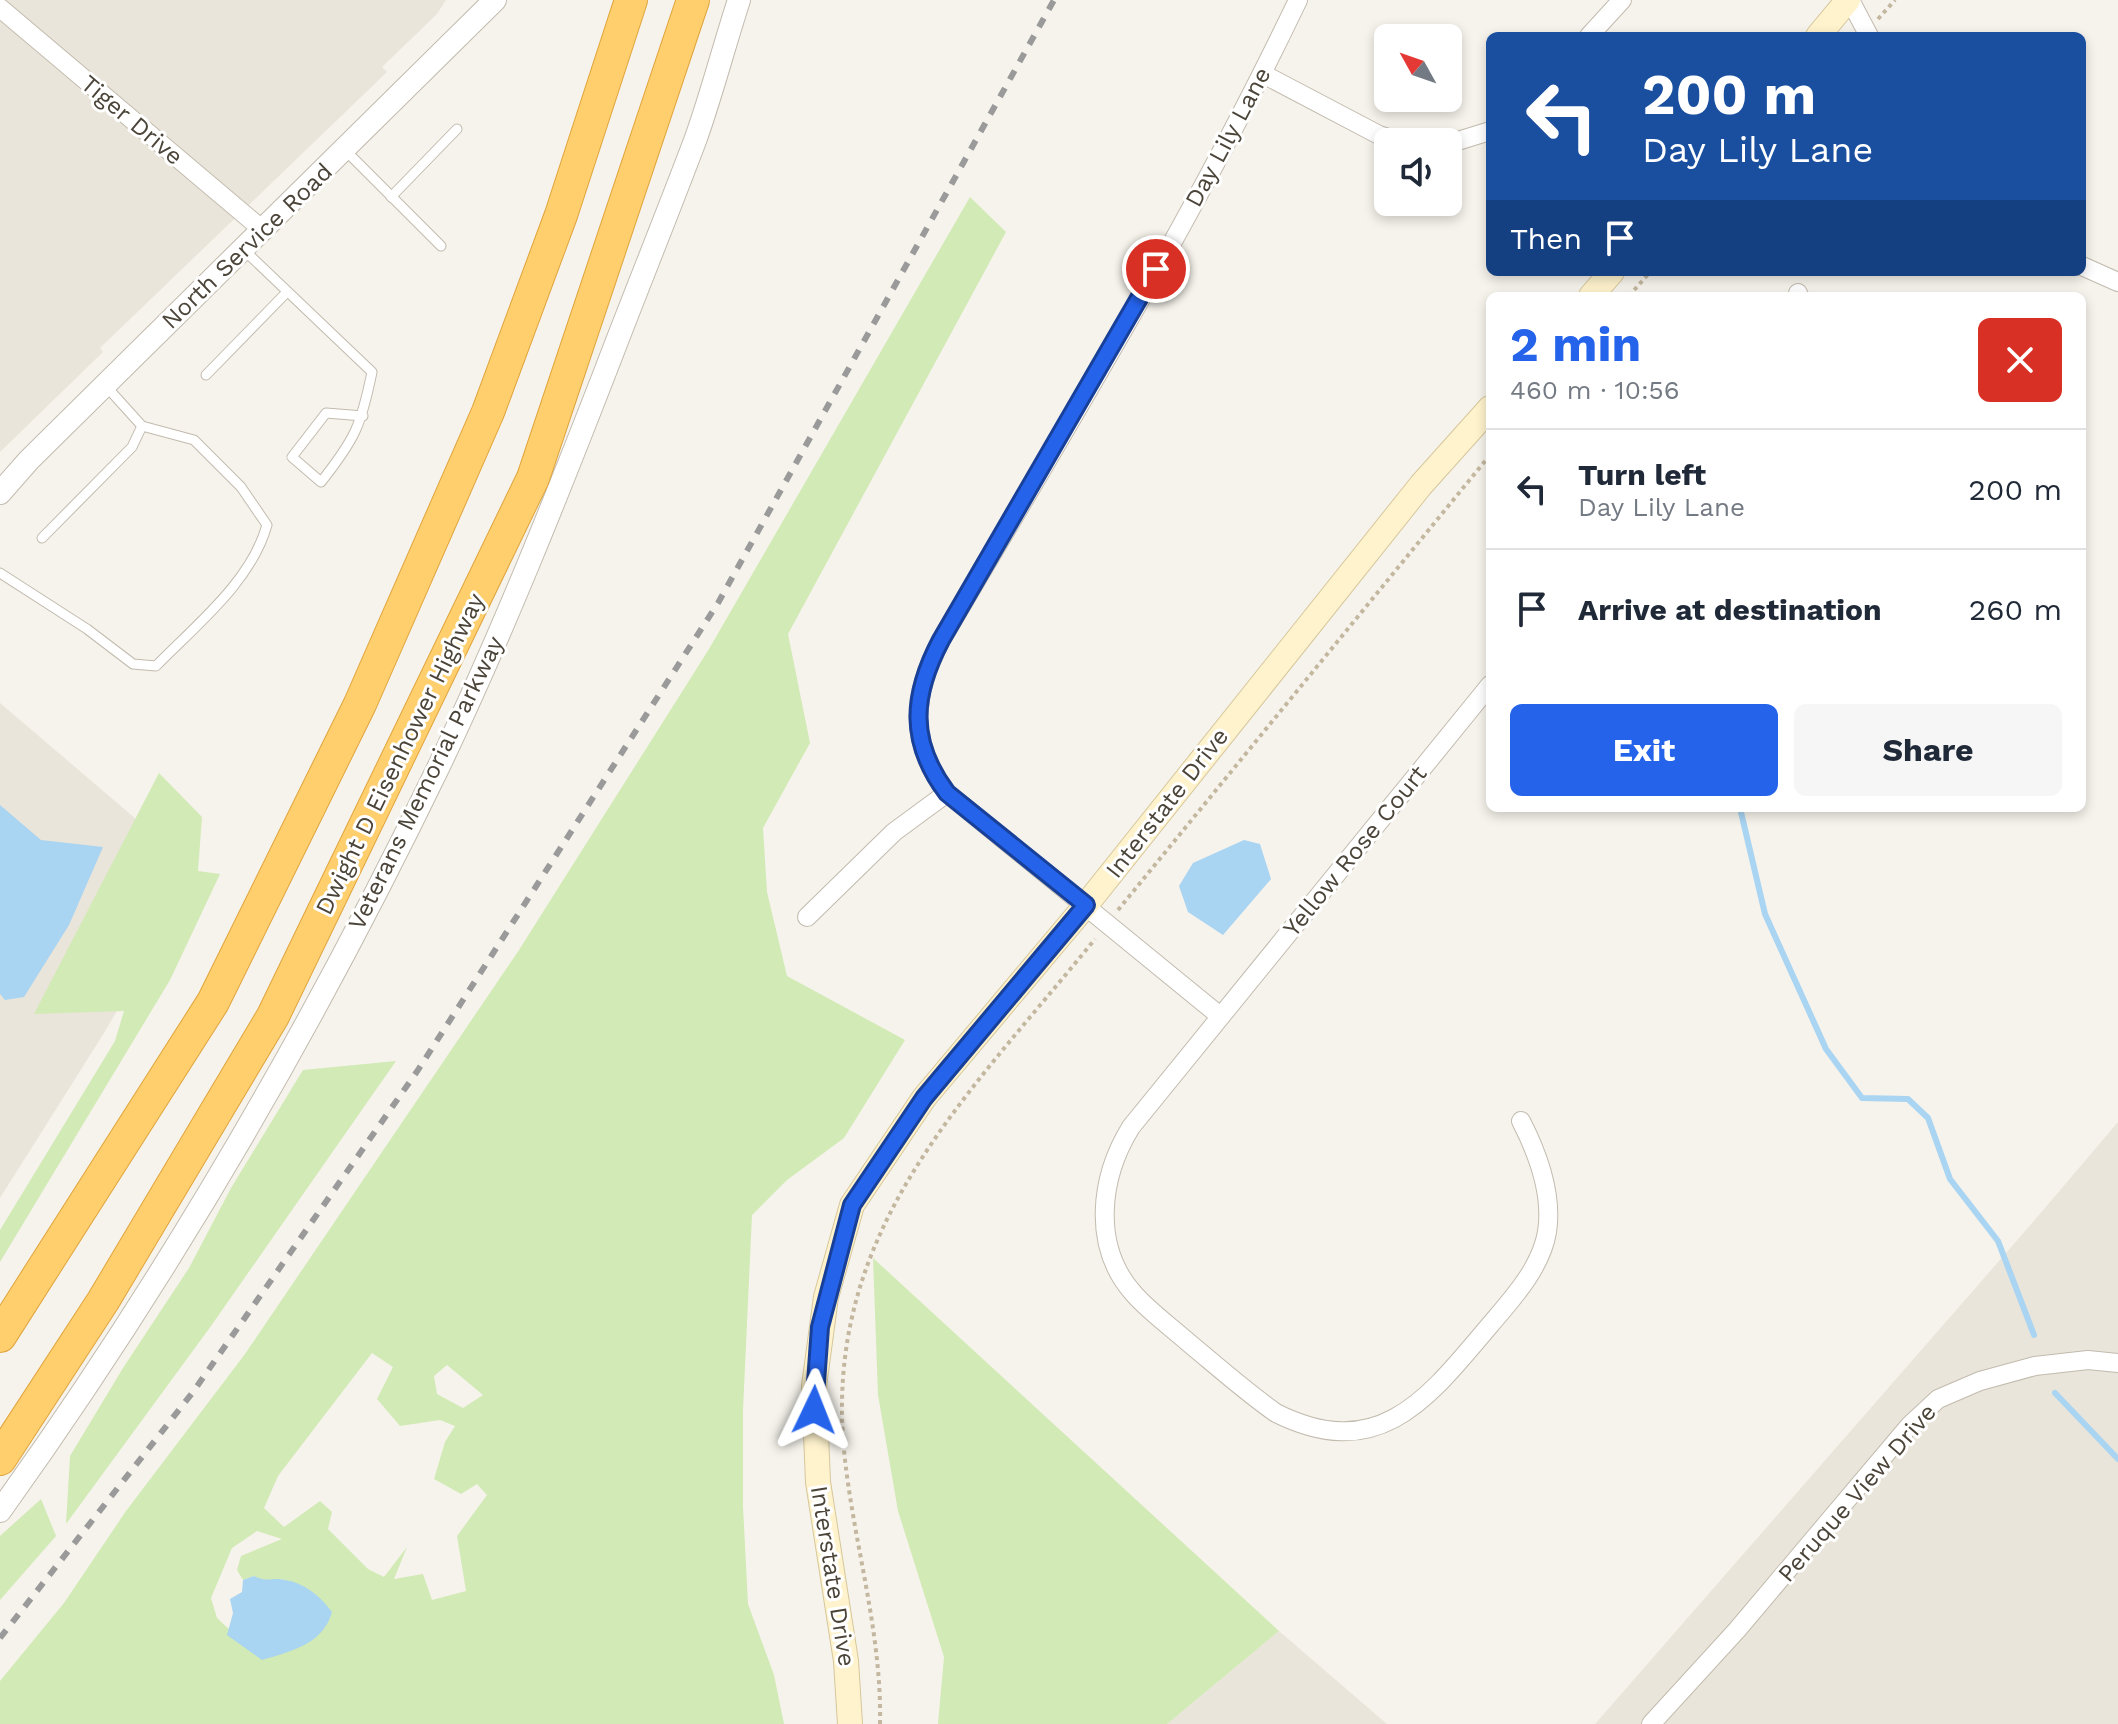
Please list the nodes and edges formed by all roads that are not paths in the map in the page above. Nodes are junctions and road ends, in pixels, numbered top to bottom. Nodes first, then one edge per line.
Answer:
1 (495, 0) edge
2 (631, 0) edge
3 (693, 0) edge
4 (739, 0) edge
5 (1298, 0) edge
6 (1622, 0) edge
7 (1849, 0) edge
8 (0, 8) edge
9 (1593, 32) edge
10 (1821, 32) edge
11 (1867, 32) edge
12 (1263, 74) junction
13 (457, 129) dead end
14 (1374, 132) edge
15 (1486, 132) edge
16 (1462, 140) edge
17 (345, 150) junction
18 (391, 197) junction
19 (264, 231) junction
20 (441, 246) dead end
21 (244, 250) junction
22 (2086, 268) edge
23 (1608, 276) edge
24 (2118, 282) edge
25 (287, 292) junction
26 (1594, 292) edge
27 (206, 375) dead end
28 (105, 385) junction
29 (1486, 413) edge
30 (363, 416) junction
31 (142, 426) junction
32 (0, 493) edge
33 (42, 538) dead end
34 (0, 573) edge
35 (1486, 690) edge
36 (947, 793) junction
37 (1086, 905) junction
38 (807, 917) dead end
39 (1220, 1016) junction
40 (1521, 1121) dead end
41 (0, 1336) edge
42 (2118, 1363) edge
43 (0, 1459) edge
44 (0, 1511) edge
45 (850, 1724) edge
46 (1651, 1724) edge

1 - 17 street, North Service Road
2 - 41 highway
3 - 43 highway, Dwight D Eisenhower Highway
4 - 44 street, Veterans Memorial Parkway
5 - 12 street, Day Lily Lane
6 - 9 street
7 - 10 main road
7 - 11 street
8 - 19 street, Tiger Drive
12 - 14 street
12 - 36 street, Day Lily Lane
13 - 18 lane
15 - 16 street
17 - 18 lane
17 - 19 street, North Service Road
18 - 20 lane
19 - 21 street, North Service Road
21 - 25 lane
21 - 28 street, North Service Road
22 - 24 street
23 - 26 main road
25 - 27 lane
25 - 30 lane
28 - 31 lane
28 - 32 street, North Service Road
29 - 37 main road, Interstate Drive
30 - 30 lane
31 - 33 lane
31 - 34 lane
35 - 39 street, Yellow Rose Court
36 - 37 street, Day Lily Lane
36 - 38 street
37 - 39 street, Day Lily Lane
37 - 45 main road, Interstate Drive
39 - 40 street, Yellow Rose Court
42 - 46 street, Peruque View Drive

